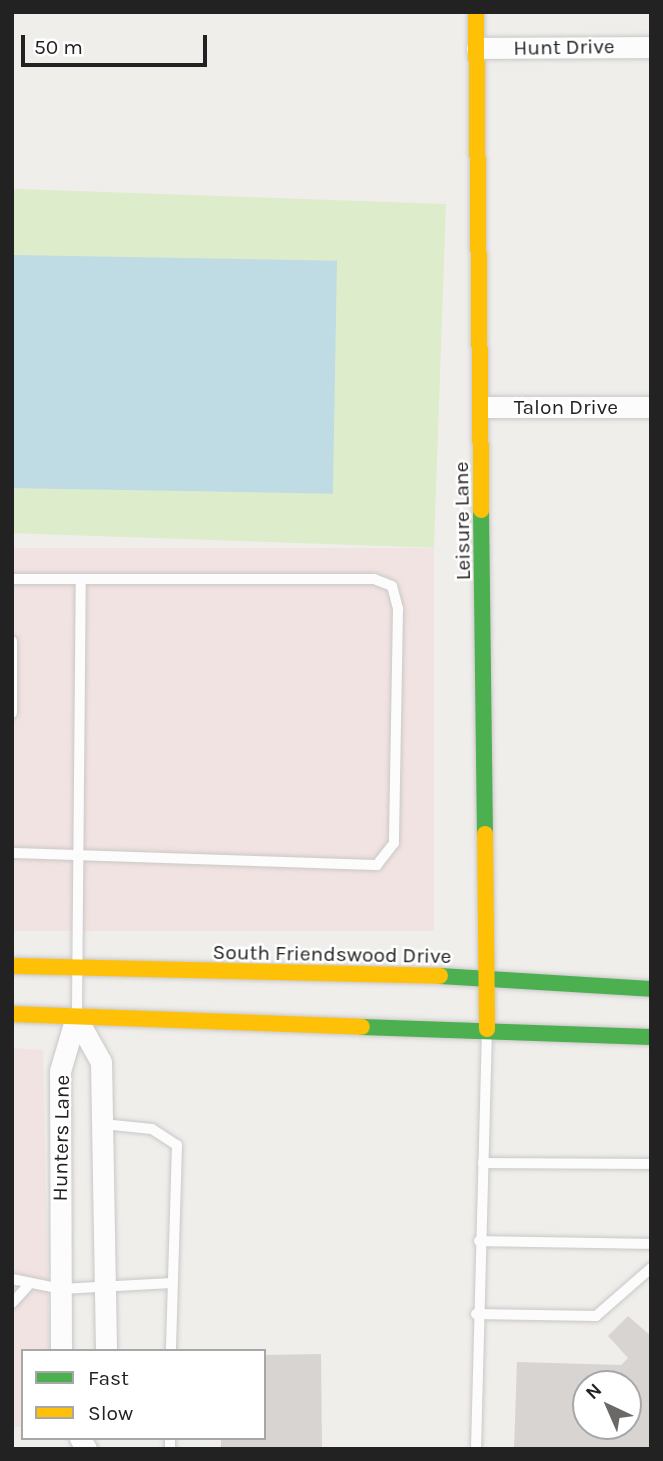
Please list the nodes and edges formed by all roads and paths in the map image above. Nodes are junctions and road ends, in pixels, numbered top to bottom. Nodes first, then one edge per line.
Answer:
1 (476, 12) edge
2 (651, 47) edge
3 (477, 48) junction
4 (482, 407) junction
5 (651, 407) edge
6 (12, 579) edge
7 (81, 579) junction
8 (12, 641) edge
9 (12, 713) edge
10 (12, 853) edge
11 (82, 856) junction
12 (12, 966) edge
13 (80, 969) junction
14 (487, 977) junction
15 (651, 989) edge
16 (12, 1014) edge
17 (76, 1017) junction
18 (487, 1029) junction
19 (651, 1037) edge
20 (103, 1124) junction
21 (483, 1163) junction
22 (651, 1164) edge
23 (480, 1241) junction
24 (651, 1244) edge
25 (651, 1268) edge
26 (12, 1279) edge
27 (172, 1283) junction
28 (106, 1285) junction
29 (27, 1287) junction
30 (61, 1289) junction
31 (12, 1303) edge
32 (476, 1314) junction
33 (61, 1349) edge
34 (106, 1349) edge
35 (171, 1349) edge
36 (476, 1449) edge

1 - 3 main road, Leisure Lane
2 - 3 street, Hunt Drive
3 - 4 main road, Leisure Lane
4 - 5 street, Talon Drive
4 - 14 main road, Leisure Lane
6 - 7 lane
7 - 11 lane
7 - 11 lane
8 - 9 lane
10 - 11 lane
11 - 13 lane
12 - 13 main road, South Friendswood Drive
13 - 14 main road, South Friendswood Drive
13 - 17 lane
14 - 15 main road, South Friendswood Drive
14 - 18 main road, Leisure Lane
16 - 17 main road
17 - 18 main road
17 - 20 street, Hunters Lane
17 - 30 street, Hunters Lane
18 - 19 main road
18 - 21 lane
20 - 27 lane
20 - 28 street, Hunters Lane
21 - 22 lane
21 - 23 lane
23 - 24 lane
23 - 32 lane
25 - 32 lane
26 - 29 lane
27 - 28 lane
27 - 35 lane
28 - 30 lane
28 - 34 street, Hunters Lane
29 - 30 lane
29 - 31 lane
30 - 33 street, Hunters Lane
32 - 36 lane

